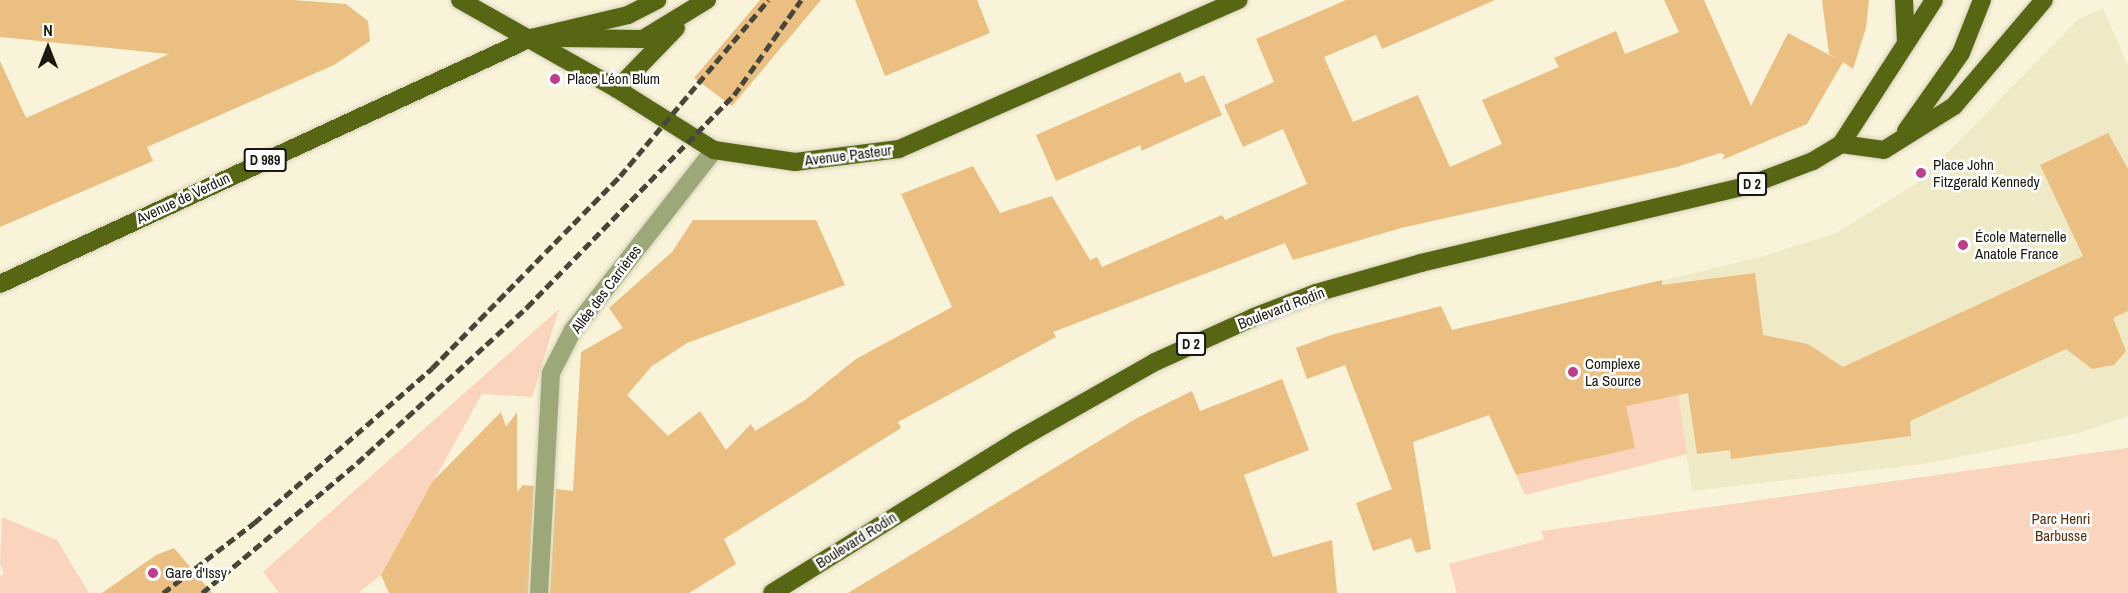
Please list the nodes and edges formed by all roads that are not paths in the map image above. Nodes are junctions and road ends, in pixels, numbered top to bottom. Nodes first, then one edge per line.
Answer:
1 (460, 0) edge
2 (657, 0) edge
3 (709, 0) edge
4 (1239, 0) edge
5 (1904, 0) edge
6 (1934, 0) edge
7 (1983, 0) edge
8 (2044, 0) edge
9 (531, 38) junction
10 (1906, 42) junction
11 (617, 89) junction
12 (1900, 140) junction
13 (1841, 144) junction
14 (714, 150) junction
15 (0, 284) edge
16 (539, 593) edge
17 (772, 593) edge

1 - 9 main road, Avenue Pasteur
2 - 9 main road, D 989
3 - 9 main road, D 989
3 - 11 main road
4 - 14 main road, Avenue Pasteur
5 - 10 main road
6 - 10 main road
7 - 12 main road
8 - 12 main road
9 - 11 main road, Avenue Pasteur
9 - 15 main road, Avenue de Verdun / D 989
10 - 13 main road, D 2
11 - 14 main road, Avenue Pasteur
12 - 13 main road
13 - 17 main road, Boulevard Rodin / D 2
14 - 16 street, Allée des Carrières

